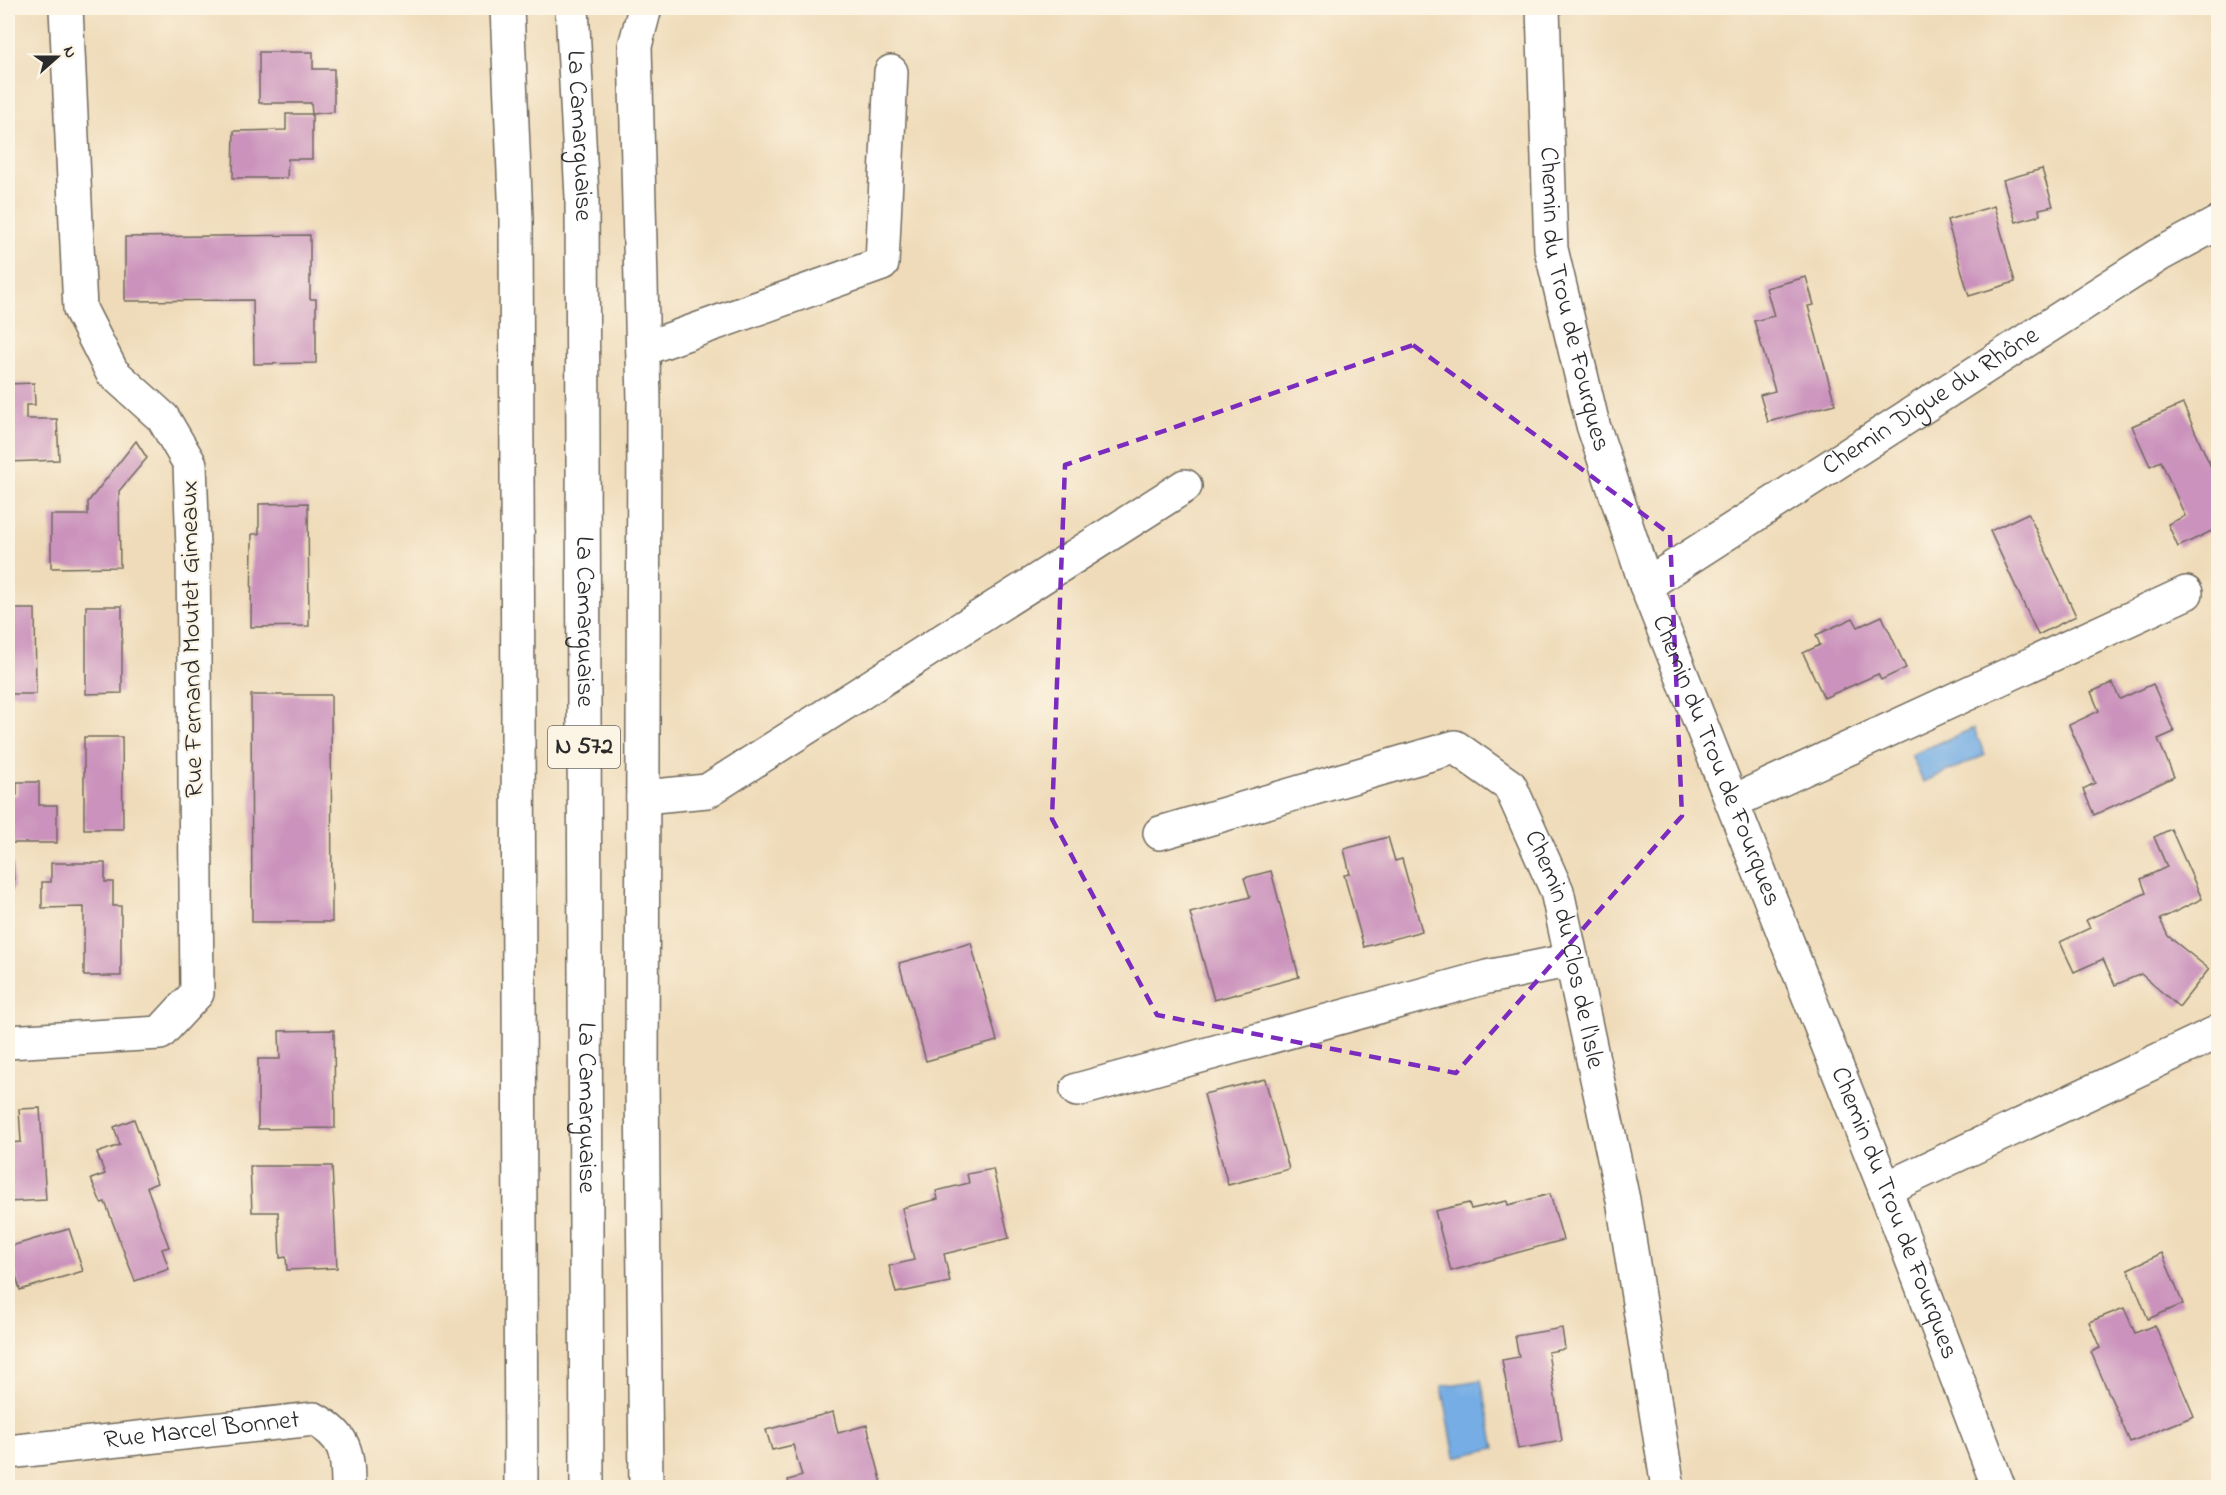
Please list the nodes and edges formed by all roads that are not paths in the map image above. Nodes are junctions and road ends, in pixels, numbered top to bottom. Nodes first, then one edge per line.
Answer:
1 (66, 8) edge
2 (507, 8) edge
3 (572, 8) edge
4 (645, 8) edge
5 (1543, 8) edge
6 (891, 72) dead end
7 (2218, 224) edge
8 (643, 349) junction
9 (1185, 486) dead end
10 (1646, 585) junction
11 (2186, 593) dead end
12 (643, 797) junction
13 (1732, 801) junction
14 (1160, 833) dead end
15 (1572, 960) junction
16 (2218, 1032) edge
17 (8, 1042) edge
18 (1077, 1090) dead end
19 (1885, 1189) junction
20 (8, 1452) edge
21 (348, 1488) edge
22 (521, 1488) edge
23 (587, 1488) edge
24 (646, 1488) edge
25 (1668, 1488) edge
26 (1999, 1488) edge

1 - 17 main road, Rue Fernand Moutet Gimeaux
2 - 22 main road, N 572
3 - 23 main road, La Camarguaise / N 572
4 - 8 main road
5 - 10 main road, Chemin du Trou de Fourques
6 - 8 main road
7 - 10 main road, Chemin Digue du Rhône
8 - 12 main road
9 - 12 main road
10 - 13 main road, Chemin du Trou de Fourques
11 - 13 main road
12 - 24 main road
13 - 19 main road, Chemin du Trou de Fourques
14 - 15 main road, Chemin du Clos de l'Isle
15 - 18 main road
15 - 25 main road, Chemin du Clos de l'Isle
16 - 19 main road
19 - 26 main road, Chemin du Trou de Fourques
20 - 21 main road, Rue Marcel Bonnet

